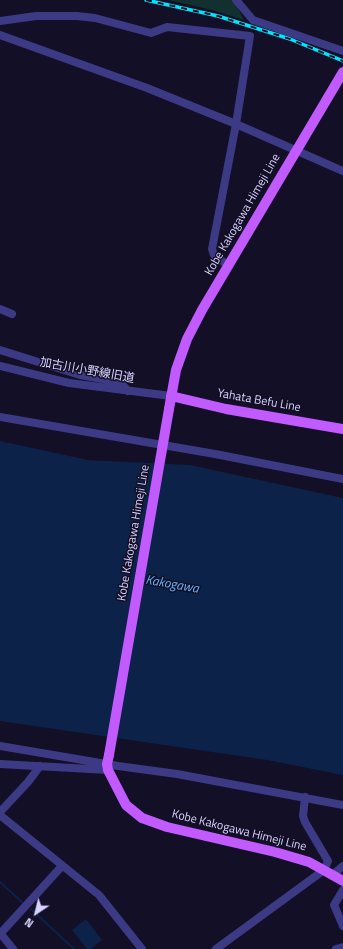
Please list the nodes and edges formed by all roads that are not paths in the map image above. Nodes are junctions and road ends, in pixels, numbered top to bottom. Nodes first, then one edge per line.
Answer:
1 (236, 0) edge
2 (0, 21) edge
3 (0, 35) edge
4 (343, 52) edge
5 (343, 72) edge
6 (236, 124) junction
7 (296, 150) junction
8 (343, 171) edge
9 (229, 266) junction
10 (0, 309) edge
11 (12, 314) dead end
12 (0, 350) edge
13 (0, 366) edge
14 (128, 391) junction
15 (171, 396) junction
16 (0, 417) edge
17 (331, 427) junction
18 (343, 429) edge
19 (343, 434) edge
20 (343, 479) edge
21 (0, 746) edge
22 (108, 763) junction
23 (0, 764) edge
24 (40, 766) junction
25 (305, 797) junction
26 (343, 805) edge
27 (0, 812) edge
28 (0, 815) edge
29 (62, 866) junction
30 (343, 866) edge
31 (336, 878) edge
32 (343, 890) edge
33 (343, 926) edge
34 (0, 933) edge
35 (343, 948) edge
36 (13, 949) edge
37 (142, 949) edge
38 (216, 949) edge
39 (336, 949) edge

1 - 4 street
2 - 6 street
3 - 6 street
5 - 7 main road, Kobe Kakogawa Himeji Line
6 - 7 street
6 - 9 street
7 - 8 street
7 - 9 main road, Kobe Kakogawa Himeji Line
9 - 15 main road, Kobe Kakogawa Himeji Line
10 - 11 street
12 - 14 street
13 - 14 street, 加古川小野線旧道
14 - 15 street, 加古川小野線旧道
15 - 17 main road, Yahata Befu Line
15 - 22 main road, Kobe Kakogawa Himeji Line, bridge
16 - 20 street
17 - 18 main road, Yahata Befu Line
17 - 19 street
21 - 22 street
22 - 24 street
22 - 25 street
22 - 31 main road, Kobe Kakogawa Himeji Line
23 - 24 street
24 - 27 street
25 - 26 street
25 - 31 street
28 - 29 street
29 - 34 street
29 - 37 street
30 - 31 street
31 - 38 street
32 - 33 street
34 - 36 street
35 - 39 street

